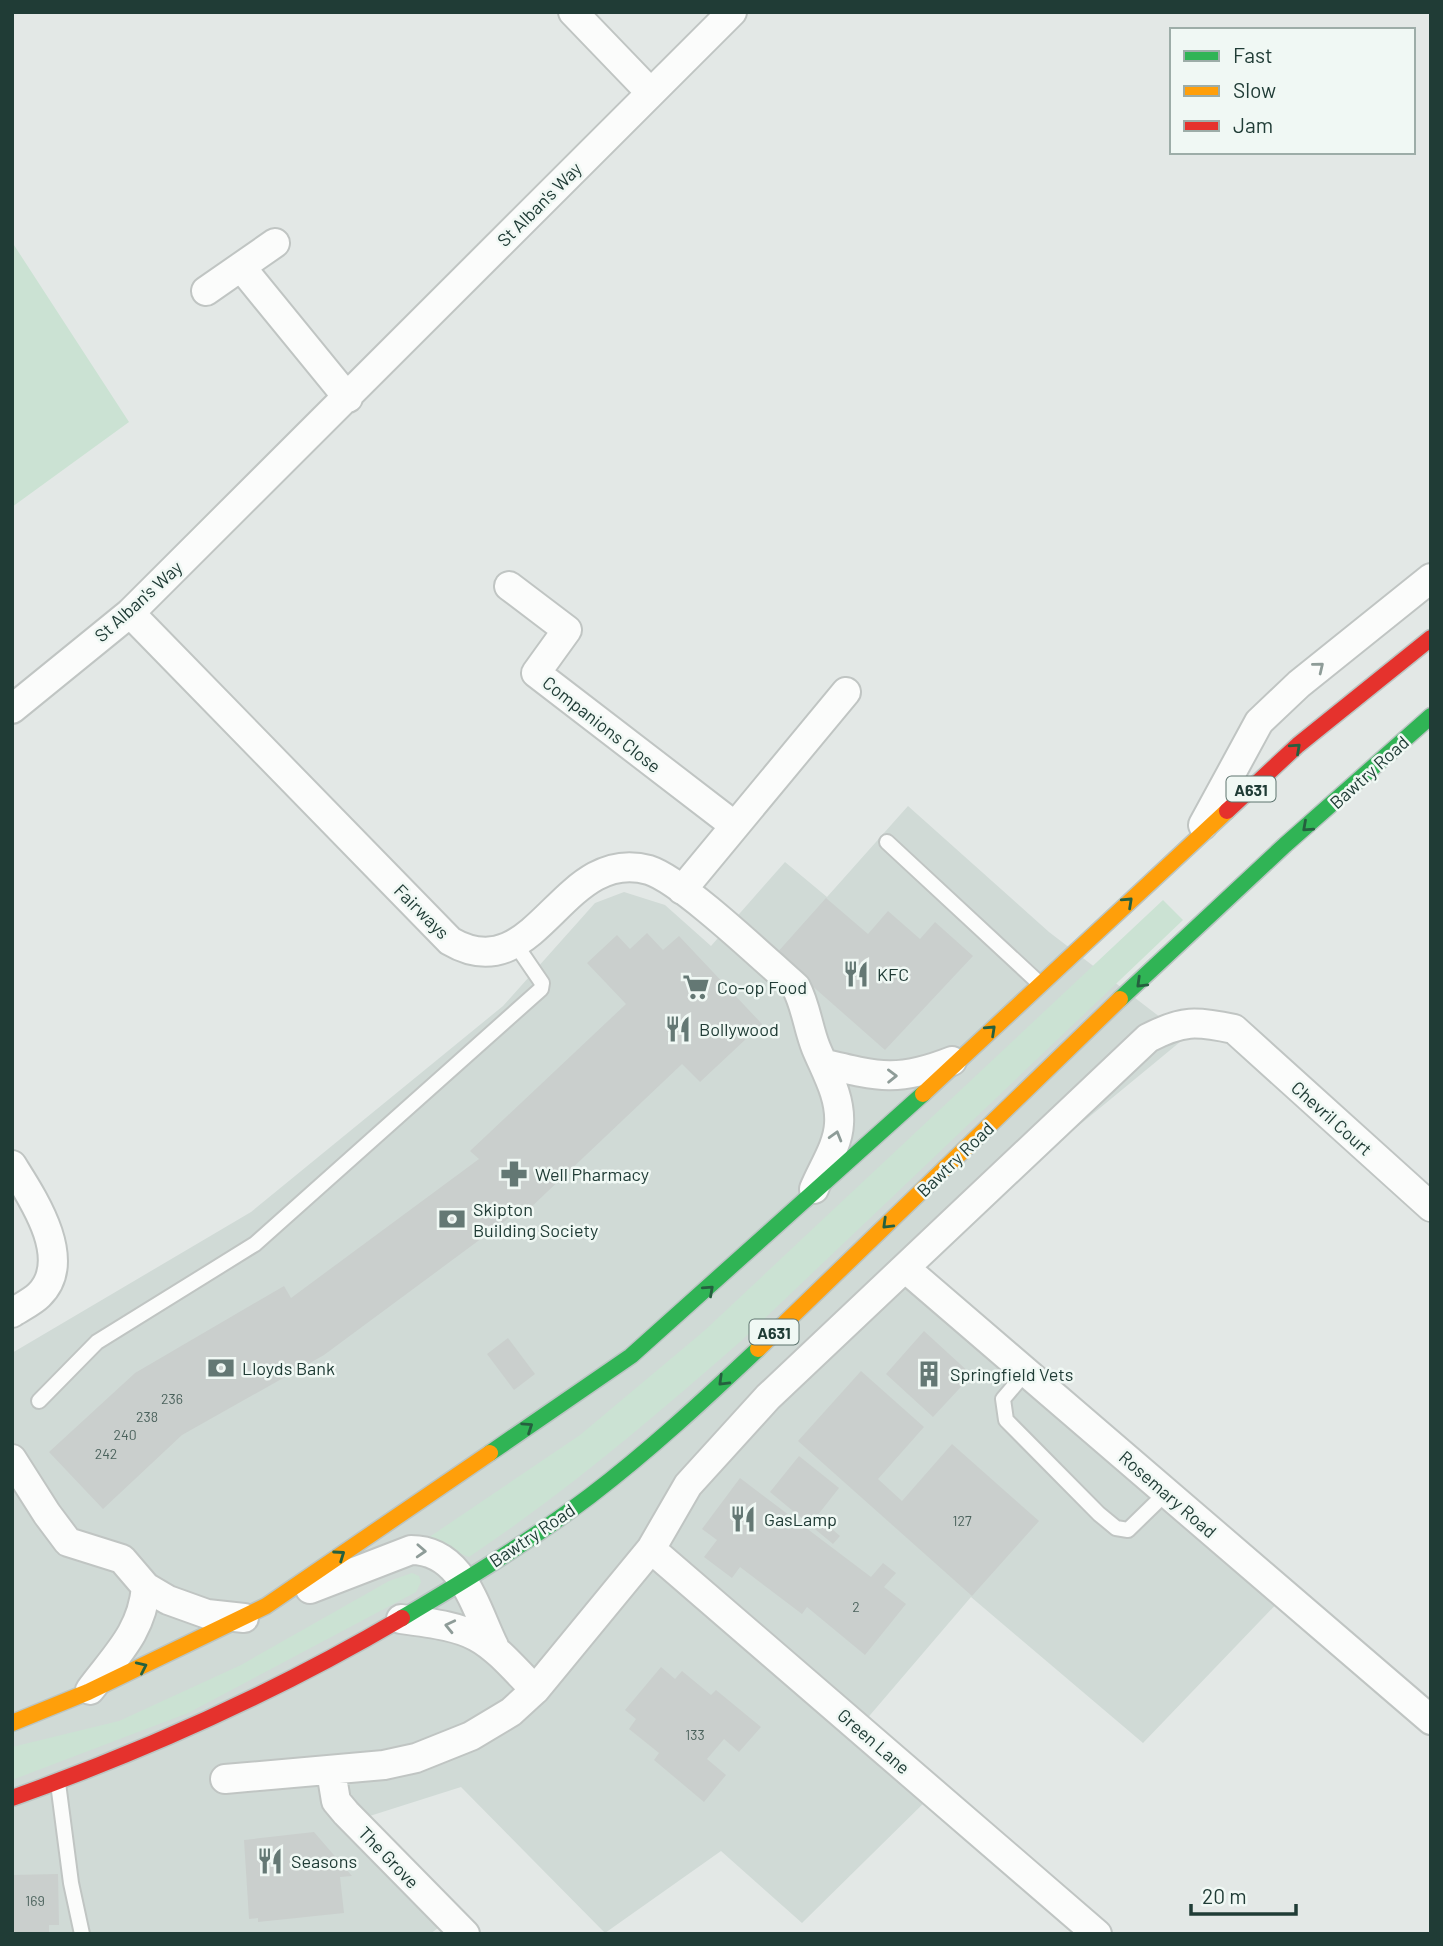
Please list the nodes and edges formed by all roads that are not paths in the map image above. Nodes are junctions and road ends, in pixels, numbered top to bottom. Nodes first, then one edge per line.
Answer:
1 (573, 12) edge
2 (732, 12) edge
3 (650, 92) junction
4 (275, 243) dead end
5 (241, 267) junction
6 (206, 291) dead end
7 (348, 398) junction
8 (1431, 578) edge
9 (509, 586) dead end
10 (130, 613) junction
11 (1431, 638) edge
12 (846, 692) dead end
13 (12, 709) edge
14 (1431, 716) edge
15 (1431, 741) edge
16 (1396, 746) junction
17 (735, 826) junction
18 (1196, 839) junction
19 (887, 842) dead end
20 (682, 890) junction
21 (516, 945) junction
22 (1040, 984) junction
23 (964, 1056) junction
24 (826, 1064) junction
25 (12, 1165) edge
26 (810, 1198) junction
27 (1431, 1207) edge
28 (905, 1268) junction
29 (12, 1313) edge
30 (1026, 1373) junction
31 (39, 1401) dead end
32 (12, 1459) edge
33 (1167, 1492) junction
34 (651, 1549) junction
35 (463, 1581) junction
36 (146, 1587) junction
37 (255, 1612) junction
38 (401, 1619) junction
39 (494, 1646) junction
40 (535, 1690) junction
41 (88, 1692) junction
42 (1431, 1720) edge
43 (12, 1723) edge
44 (331, 1770) junction
45 (225, 1779) dead end
46 (58, 1783) junction
47 (12, 1798) edge
48 (82, 1934) edge
49 (465, 1934) edge
50 (1097, 1934) edge

1 - 3 street
2 - 3 street, St Alban's Way
3 - 7 street, St Alban's Way
4 - 5 street
5 - 6 street
5 - 7 street
7 - 10 street, St Alban's Way
18 -> 8 street
9 - 17 street, Companions Close
10 - 13 street, St Alban's Way
10 - 21 street, Fairways
18 -> 11 main road, A631
12 - 17 street
14 - 16 main road, Bawtry Road / A631
15 - 16 street
16 -> 35 main road, Bawtry Road / A631
17 - 20 street
22 -> 18 main road, A631
19 - 22 lane
20 - 21 street
20 - 24 street
21 - 31 lane
23 -> 22 main road, A631
24 -> 23 street
23 - 26 main road, A631
26 -> 24 street
25 - 29 street
37 -> 26 main road, A631
27 - 28 street, Chevril Court
28 - 30 street, Rosemary Road
28 - 34 street
30 - 33 street, Rosemary Road
30 - 33 lane
32 - 36 street
33 - 42 street, Rosemary Road
34 - 40 street
34 - 50 street, Green Lane
37 -> 35 street
35 - 38 main road, Bawtry Road / A631
35 - 39 street
36 - 37 street
36 - 41 street
41 -> 37 main road, A631
39 -> 38 street
38 - 46 main road, Bawtry Road / A631
39 - 40 street
40 - 44 street
41 - 43 main road, A631
44 - 45 street
44 - 49 street, The Grove
46 - 47 main road, Bawtry Road / A631
46 - 48 lane

